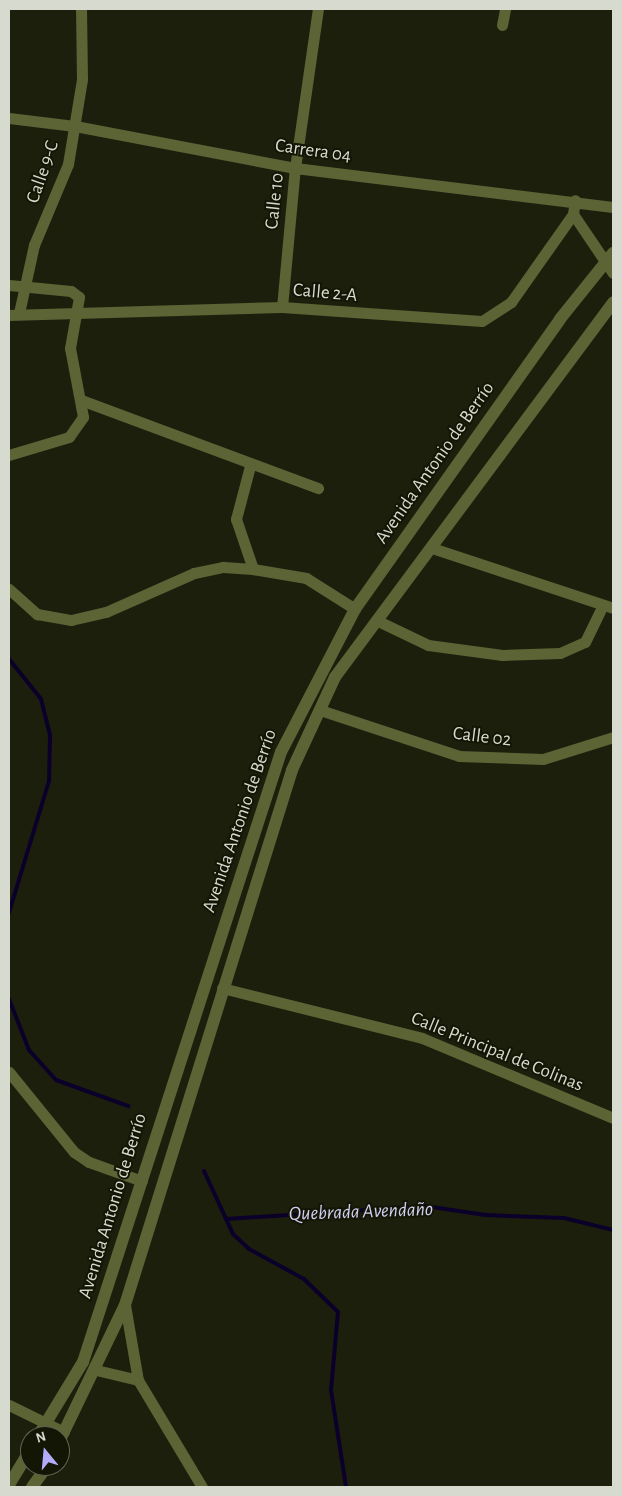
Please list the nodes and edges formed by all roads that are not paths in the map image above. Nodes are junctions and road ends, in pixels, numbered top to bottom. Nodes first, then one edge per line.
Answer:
1 (81, 9) edge
2 (318, 9) edge
3 (505, 9) edge
4 (502, 26) dead end
5 (9, 118) edge
6 (75, 126) junction
7 (295, 168) junction
8 (575, 200) junction
9 (613, 208) edge
10 (573, 214) junction
11 (613, 253) edge
12 (608, 269) edge
13 (9, 285) edge
14 (24, 286) junction
15 (613, 302) edge
16 (282, 307) junction
17 (75, 311) junction
18 (14, 314) edge
19 (82, 400) junction
20 (9, 455) edge
21 (250, 466) junction
22 (318, 488) dead end
23 (432, 548) junction
24 (253, 568) junction
25 (9, 590) edge
26 (608, 606) edge
27 (355, 609) junction
28 (378, 621) junction
29 (320, 710) junction
30 (613, 737) edge
31 (222, 988) junction
32 (9, 1072) edge
33 (613, 1118) edge
34 (142, 1181) junction
35 (125, 1305) junction
36 (96, 1370) junction
37 (138, 1380) junction
38 (9, 1405) edge
39 (46, 1424) junction
40 (49, 1426) edge
41 (67, 1426) edge
42 (20, 1467) edge
43 (40, 1476) edge
44 (9, 1485) edge
45 (32, 1487) edge
46 (202, 1487) edge

1 - 6 street, Calle 9-C
2 - 7 street, Calle 10
3 - 4 street
5 - 6 street, Carrera 04
6 - 7 street, Carrera 04
6 - 14 street, Calle 9-C
7 - 8 street, Carrera 04
7 - 16 street, Calle 10
8 - 9 street, Carrera 04
8 - 10 street, Calle 2-A
10 - 12 street
10 - 16 street, Calle 2-A
11 - 12 street, Avenida Antonio de Berrío
12 - 27 street, Avenida Antonio de Berrío
13 - 14 street
14 - 17 street
14 - 18 street, Calle 9-C
15 - 23 street, Avenida Antonio de Berrío
16 - 17 street, Calle 2-A
17 - 18 street, Calle 2-A
17 - 19 street
19 - 20 street
19 - 21 street
21 - 22 street
21 - 24 street
23 - 26 street
23 - 28 street, Avenida Antonio de Berrío
24 - 25 street
24 - 27 street
26 - 28 street
27 - 34 street, Avenida Antonio de Berrío
28 - 29 street, Avenida Antonio de Berrío
29 - 30 street, Calle 02
29 - 31 street, Avenida Antonio de Berrío
31 - 33 street, Calle Principal de Colinas
31 - 35 street, Avenida Antonio de Berrío
32 - 34 street
34 - 39 street, Avenida Antonio de Berrío
35 - 36 street, Avenida Antonio de Berrío
35 - 37 street
36 - 37 street
36 - 41 street, Avenida Antonio de Berrío
37 - 46 street
38 - 39 street
39 - 40 street
42 - 44 street
43 - 45 street

